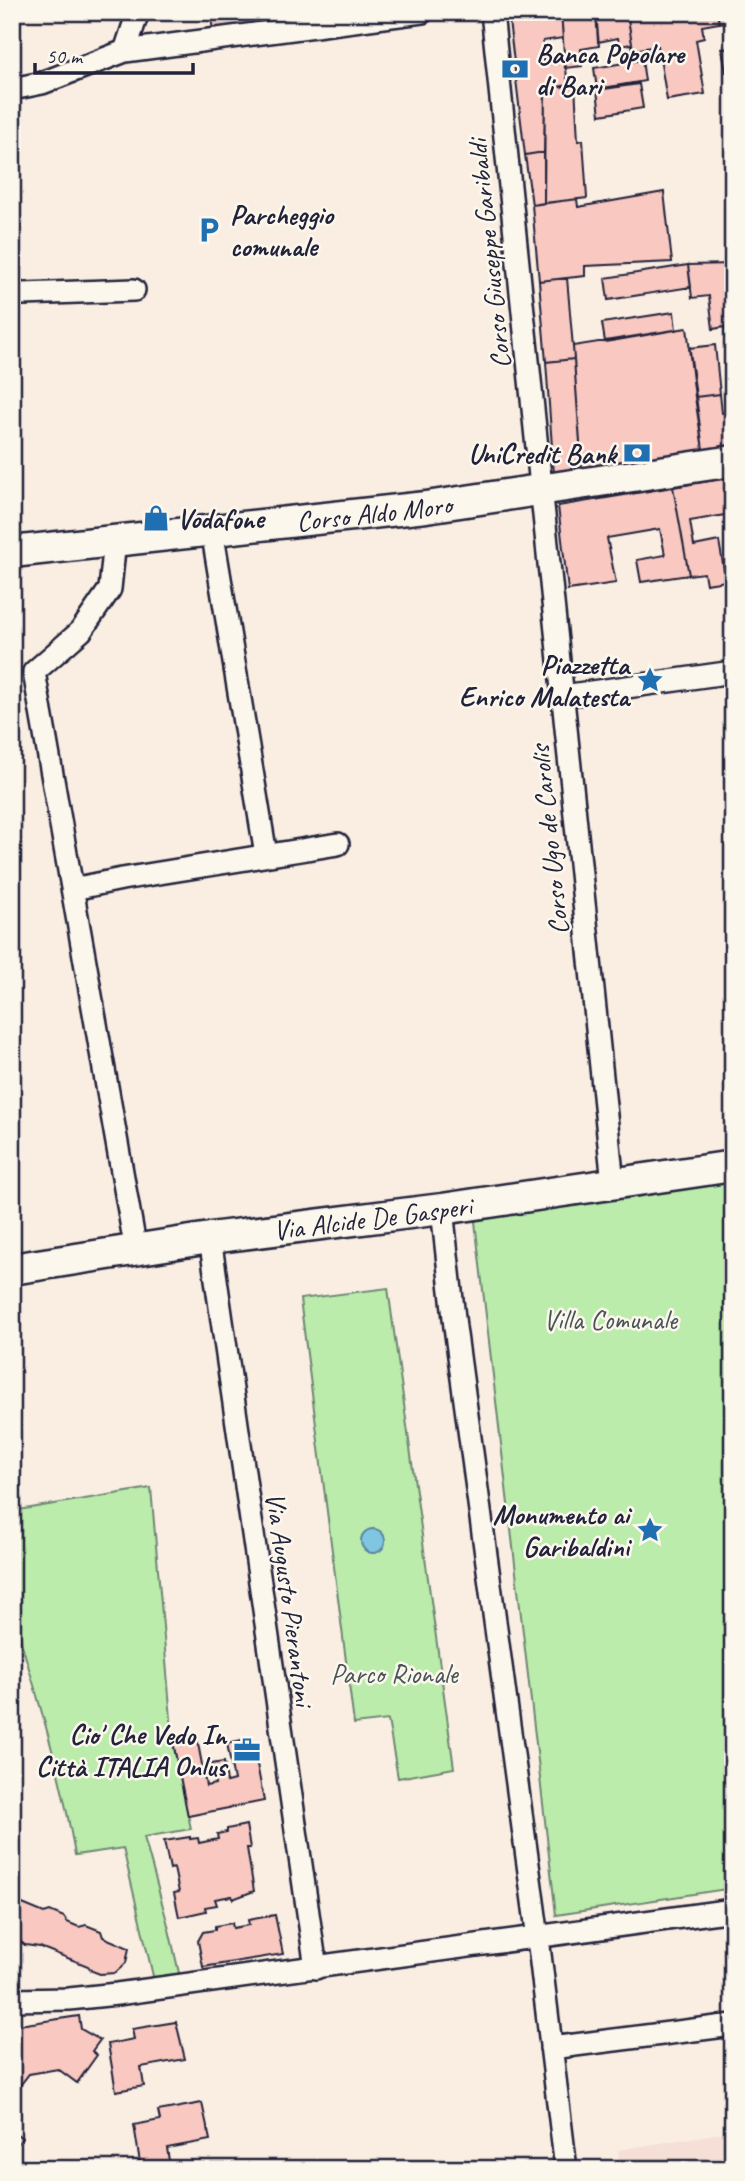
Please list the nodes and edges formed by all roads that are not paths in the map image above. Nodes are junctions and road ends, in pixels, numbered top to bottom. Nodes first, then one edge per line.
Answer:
1 (138, 12) edge
2 (422, 12) edge
3 (492, 12) edge
4 (125, 51) junction
5 (12, 89) edge
6 (134, 290) dead end
7 (12, 292) edge
8 (733, 461) edge
9 (542, 491) junction
10 (212, 530) junction
11 (115, 540) junction
12 (12, 552) edge
13 (733, 671) edge
14 (563, 696) junction
15 (338, 844) dead end
16 (266, 855) junction
17 (73, 889) junction
18 (733, 1166) edge
19 (613, 1183) junction
20 (442, 1209) junction
21 (210, 1238) junction
22 (136, 1251) junction
23 (12, 1269) edge
24 (733, 1910) edge
25 (538, 1938) junction
26 (316, 1968) junction
27 (69, 1999) junction
28 (12, 2000) edge
29 (12, 2013) edge
30 (733, 2025) edge
31 (551, 2048) junction
32 (566, 2169) edge

1 - 4 street
2 - 4 street
3 - 9 street, Corso Giuseppe Garibaldi
4 - 5 street
6 - 7 street
8 - 9 main road, Corso Aldo Moro
9 - 10 main road, Corso Aldo Moro
9 - 14 street, Corso Ugo de Carolis
10 - 11 main road, Corso Aldo Moro
10 - 16 street
11 - 12 main road, Corso Aldo Moro
11 - 17 street
13 - 14 street
14 - 19 street, Corso Ugo de Carolis
15 - 16 street
16 - 17 street
17 - 22 street
18 - 19 main road, Via Alcide De Gasperi
19 - 20 main road, Via Alcide De Gasperi
20 - 21 main road, Via Alcide De Gasperi
20 - 25 street
21 - 22 main road, Via Alcide De Gasperi
21 - 26 street, Via Augusto Pierantoni
22 - 23 main road, Via Alcide De Gasperi
24 - 25 street
25 - 26 street
25 - 31 street
26 - 27 street
27 - 28 street
27 - 29 street
30 - 31 street
31 - 32 street

